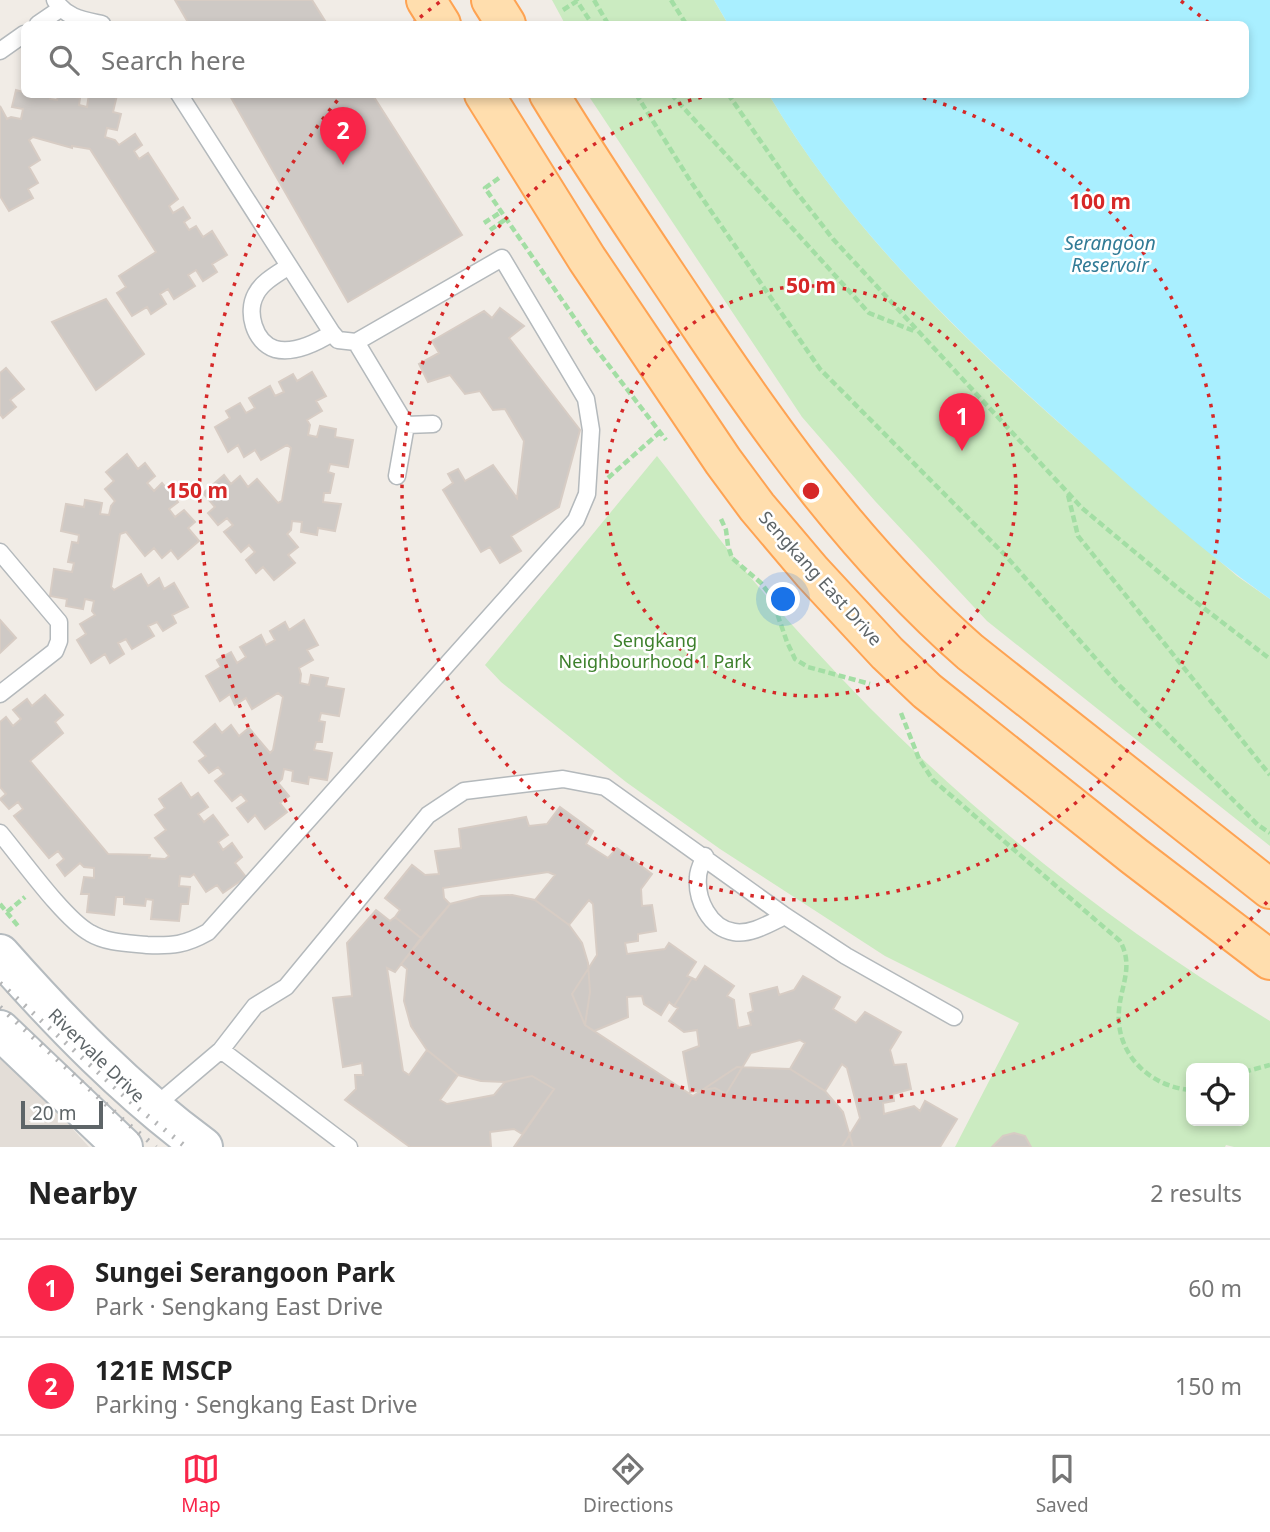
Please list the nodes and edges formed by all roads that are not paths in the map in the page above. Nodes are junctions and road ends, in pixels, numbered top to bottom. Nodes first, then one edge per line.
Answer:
1 (426, 0) edge
2 (491, 0) edge
3 (58, 4) edge
4 (41, 21) edge
5 (89, 21) edge
6 (439, 21) edge
7 (504, 21) edge
8 (21, 36) edge
9 (0, 51) edge
10 (182, 98) edge
11 (486, 98) edge
12 (552, 98) edge
13 (289, 266) junction
14 (331, 333) junction
15 (356, 342) junction
16 (433, 424) dead end
17 (405, 425) junction
18 (397, 477) dead end
19 (0, 552) edge
20 (0, 694) edge
21 (0, 834) edge
22 (705, 856) junction
23 (1270, 889) edge
24 (785, 916) junction
25 (0, 954) edge
26 (1270, 960) edge
27 (954, 1017) dead end
28 (0, 1030) edge
29 (221, 1051) junction
30 (155, 1111) junction
31 (124, 1147) edge
32 (203, 1147) edge
33 (349, 1147) edge

1 - 6 main road
2 - 7 main road
3 - 4 lane
3 - 5 lane
8 - 9 lane
10 - 13 lane
11 - 26 main road, Sengkang East Drive
12 - 23 main road
13 - 14 lane
13 - 14 lane
14 - 15 lane
15 - 17 lane
15 - 21 lane
16 - 17 lane
17 - 18 lane
19 - 20 lane
22 - 24 lane
22 - 24 lane
22 - 29 lane
24 - 27 lane
25 - 30 street, Rivervale Drive
28 - 31 street
29 - 30 lane
29 - 33 lane
30 - 32 street, Rivervale Drive

